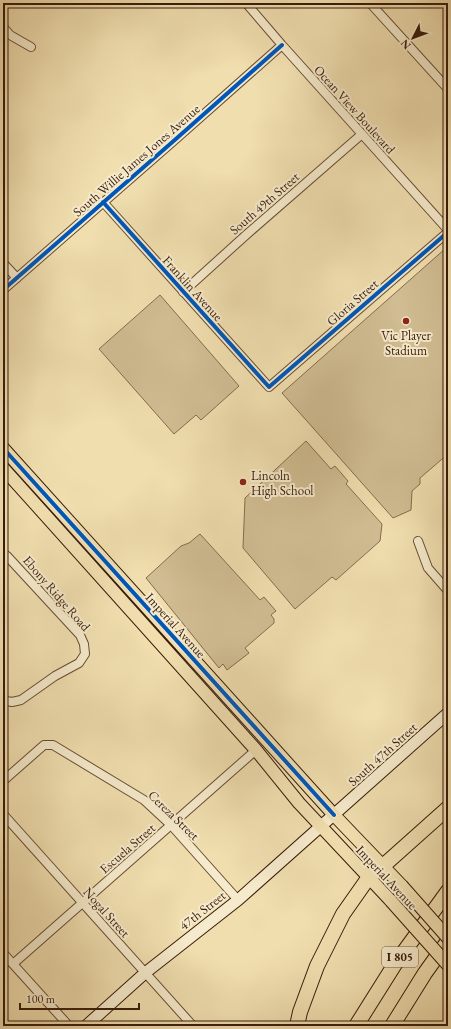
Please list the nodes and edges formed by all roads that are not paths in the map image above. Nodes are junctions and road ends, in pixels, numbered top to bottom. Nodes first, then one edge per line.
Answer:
1 (246, 3) edge
2 (370, 3) edge
3 (3, 26) edge
4 (282, 45) junction
5 (31, 47) dead end
6 (448, 90) edge
7 (362, 134) junction
8 (103, 202) junction
9 (448, 231) edge
10 (3, 263) edge
11 (17, 278) junction
12 (3, 290) edge
13 (183, 292) junction
14 (269, 387) joint
15 (5, 460) edge
16 (418, 541) dead end
17 (3, 553) edge
18 (448, 591) edge
19 (3, 699) edge
20 (448, 713) edge
21 (256, 750) junction
22 (3, 781) edge
23 (448, 808) edge
24 (3, 814) edge
25 (334, 815) junction
26 (172, 825) junction
27 (321, 826) junction
28 (383, 866) junction
29 (369, 877) junction
30 (448, 891) edge
31 (238, 900) junction
32 (82, 903) junction
33 (448, 940) edge
34 (3, 953) edge
35 (13, 964) junction
36 (448, 965) edge
37 (145, 973) junction
38 (69, 1026) edge
39 (86, 1026) edge
40 (193, 1026) edge
41 (297, 1026) edge
42 (356, 1026) edge
43 (392, 1026) edge

1 - 4 street, Ocean View Boulevard
2 - 6 street
3 - 5 street
4 - 7 street, Ocean View Boulevard
4 - 8 street, South Willie James Jones Avenue
7 - 9 street, Ocean View Boulevard
7 - 13 street, South 49th Street
8 - 11 street, South Willie James Jones Avenue
8 - 13 street, Franklin Avenue
9 - 14 street, Gloria Street
10 - 11 street
11 - 12 street, South Willie James Jones Avenue
13 - 14 street, Franklin Avenue
15 - 21 main road, Imperial Avenue
15 - 25 main road, Imperial Avenue
16 - 18 street
17 - 19 street, Ebony Ridge Road
20 - 25 main road, South 47th Street
21 - 26 street, Escuela Street
21 - 27 main road, Imperial Avenue
22 - 26 street, Cereza Street
23 - 28 highway
24 - 32 street, Nogal Street
25 - 27 main road, 47th Street
25 - 28 main road, Imperial Avenue
26 - 31 street, Cereza Street
26 - 32 street, Escuela Street
27 - 29 main road, Imperial Avenue
27 - 31 main road, 47th Street
28 - 29 highway
28 - 33 main road, Imperial Avenue, bridge
29 - 36 main road, Imperial Avenue, bridge
29 - 41 highway
30 - 42 highway, I 805
31 - 37 main road, 47th Street
32 - 35 street, Escuela Street
32 - 37 street, Nogal Street
33 - 43 highway, I 805
34 - 35 street
35 - 38 street
37 - 39 main road, 47th Street
37 - 40 street, Nogal Street

